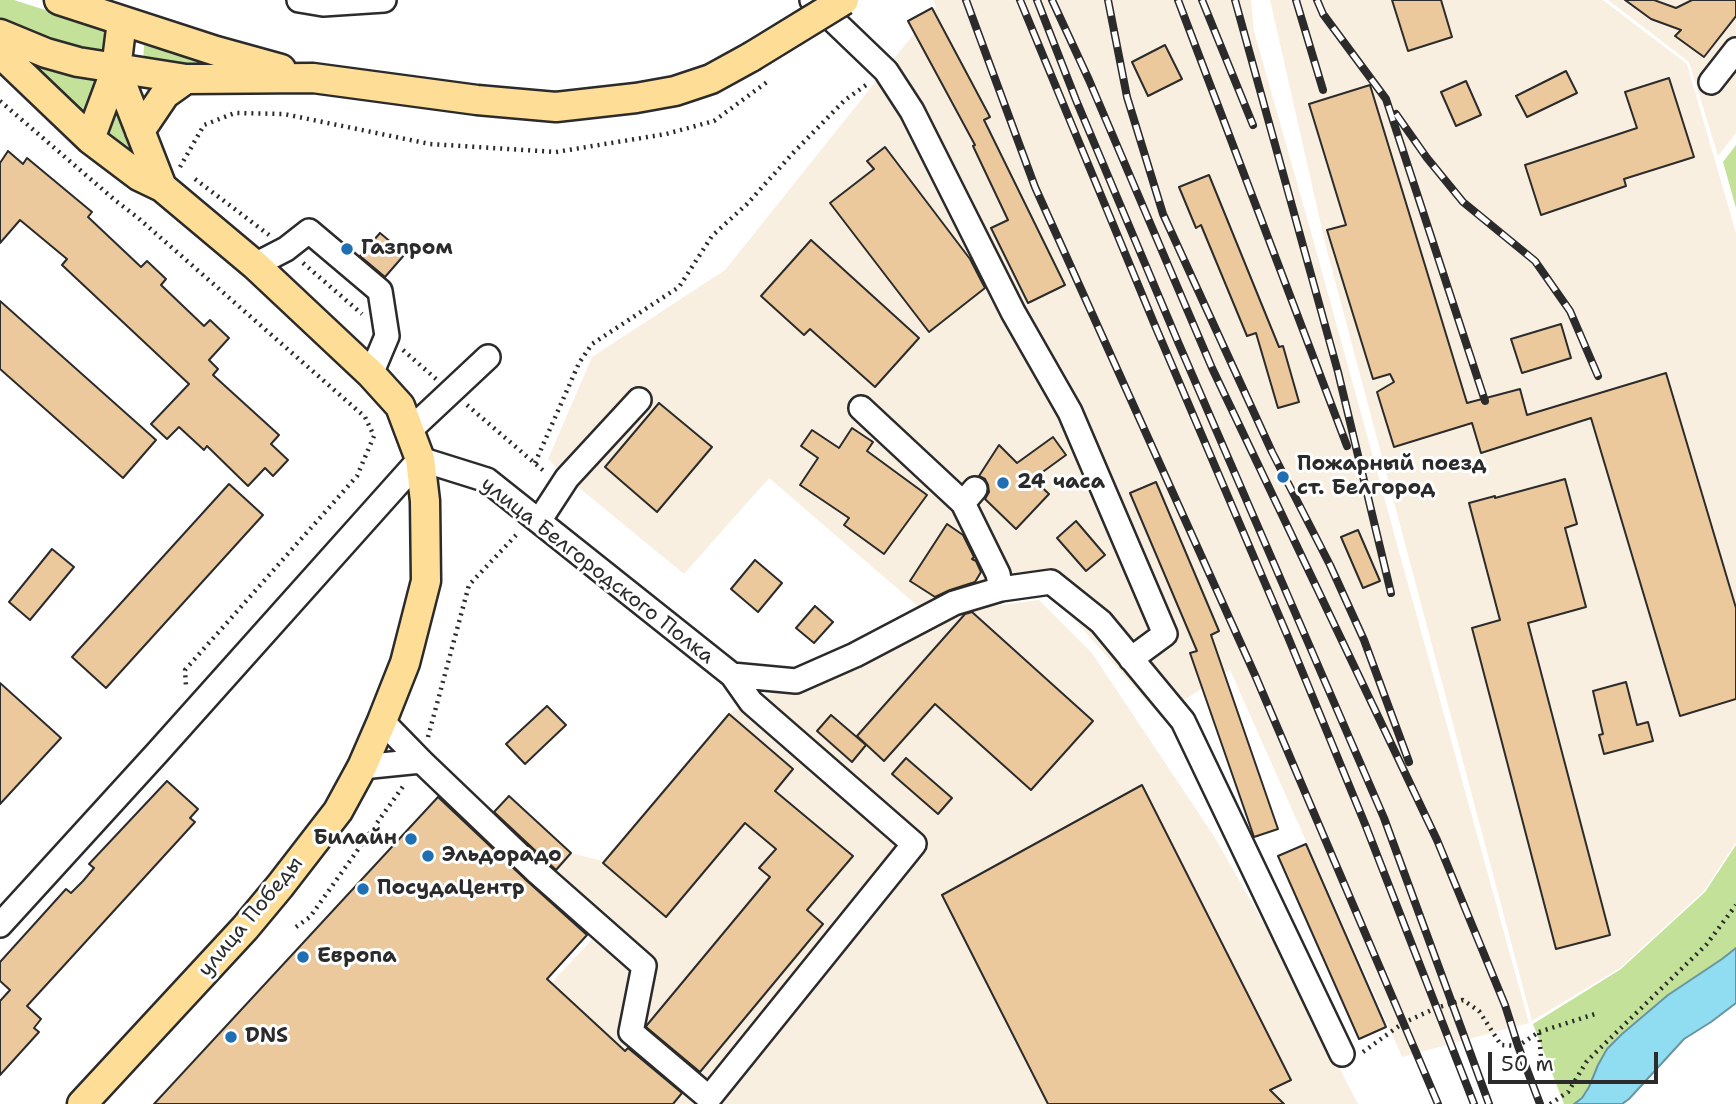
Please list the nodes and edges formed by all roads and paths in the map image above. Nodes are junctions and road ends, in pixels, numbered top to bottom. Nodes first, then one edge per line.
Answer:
1 (299, 0) edge
2 (384, 0) edge
3 (812, 0) edge
4 (844, 0) edge
5 (67, 1) edge
6 (122, 21) junction
7 (0, 34) edge
8 (1736, 50) edge
9 (0, 53) edge
10 (116, 69) junction
11 (886, 71) junction
12 (313, 78) junction
13 (186, 79) junction
14 (767, 82) dead end
15 (1711, 82) dead end
16 (0, 101) edge
17 (140, 131) junction
18 (90, 139) junction
19 (171, 177) junction
20 (255, 265) junction
21 (488, 357) dead end
22 (363, 366) junction
23 (639, 400) dead end
24 (860, 408) dead end
25 (409, 431) junction
26 (420, 459) junction
27 (535, 463) dead end
28 (539, 522) junction
29 (1001, 589) junction
30 (1131, 659) junction
31 (732, 675) junction
32 (187, 693) dead end
33 (382, 721) junction
34 (421, 761) junction
35 (362, 767) junction
36 (1736, 905) edge
37 (0, 925) edge
38 (1595, 1014) dead end
39 (1539, 1031) junction
40 (1342, 1054) joint
41 (1542, 1070) dead end
42 (707, 1101) edge
43 (82, 1104) edge
44 (1550, 1104) edge

1 - 2 street
3 - 11 street
4 - 12 main road, bridge
5 - 6 main road
6 - 10 main road
6 - 12 main road
7 - 10 main road
8 - 15 street
9 - 18 main road
10 - 13 main road
10 - 17 main road
10 - 18 main road
11 - 27 path
11 - 30 street
12 - 13 main road
13 - 17 main road
14 - 19 path
16 - 32 path
17 - 19 main road
18 - 19 main road
19 - 20 main road
20 - 22 main road
20 - 22 street
21 - 25 street
22 - 25 main road, улица Победы
23 - 28 street
24 - 29 street
25 - 26 main road, улица Победы
26 - 28 street, улица Белгородского Полка
26 - 33 main road, улица Победы
26 - 37 street
28 - 31 street, улица Белгородского Полка
29 - 30 street
29 - 31 street
30 - 40 street
31 - 42 street, улица Белгородского Полка
33 - 34 street
33 - 35 main road, улица Победы
34 - 35 street
34 - 42 street
35 - 43 main road, улица Победы
36 - 44 path
38 - 39 path
39 - 40 path
39 - 41 path

